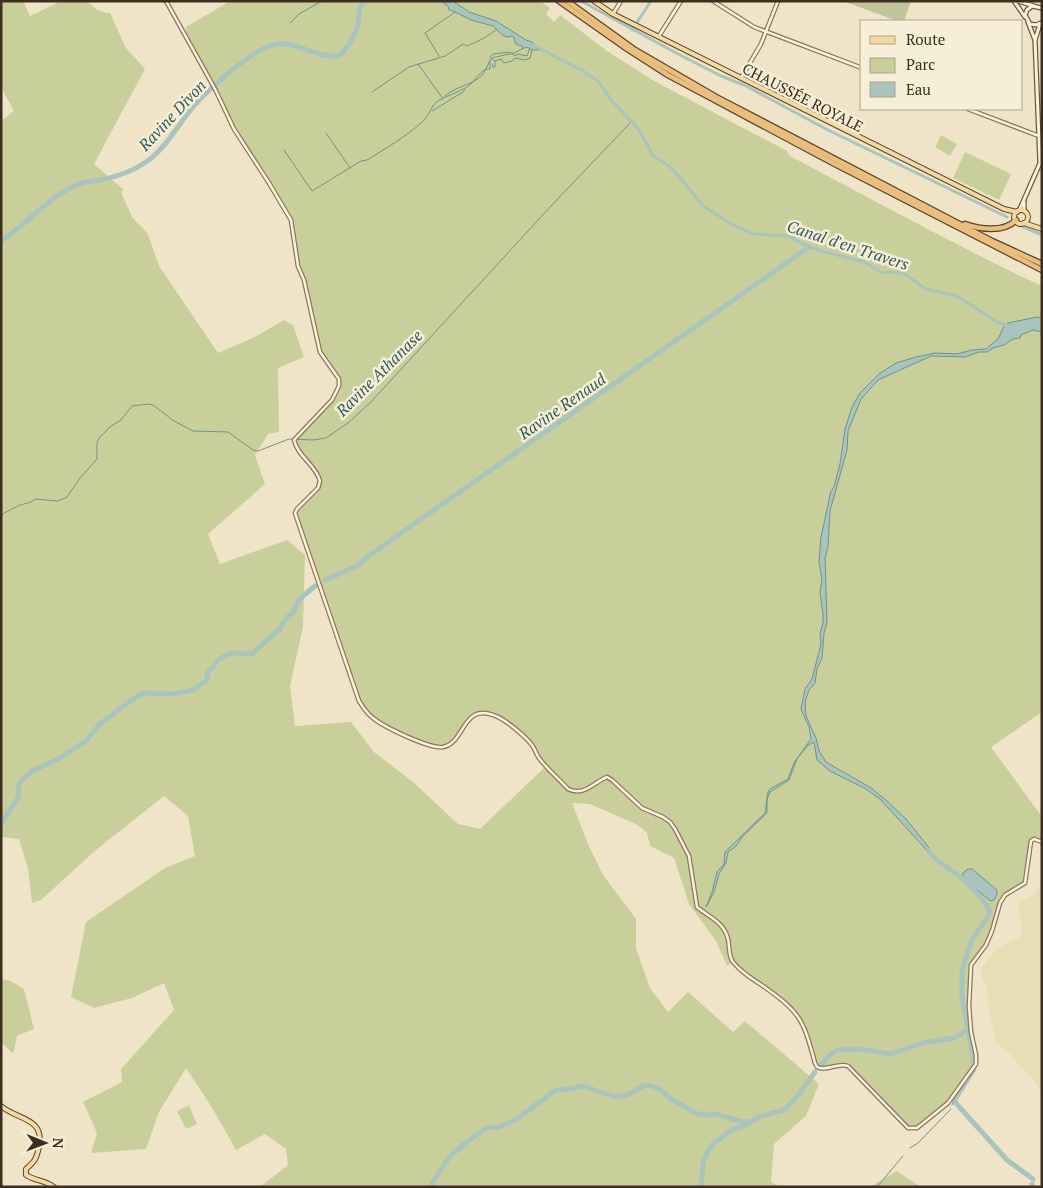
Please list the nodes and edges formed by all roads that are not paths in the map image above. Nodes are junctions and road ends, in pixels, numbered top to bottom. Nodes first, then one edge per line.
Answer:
1 (166, 1) edge
2 (559, 1) edge
3 (566, 1) edge
4 (594, 1) edge
5 (622, 1) edge
6 (680, 1) edge
7 (713, 1) edge
8 (778, 1) edge
9 (1014, 1) edge
10 (1018, 1) edge
11 (1035, 6) junction
12 (1042, 8) edge
13 (613, 14) junction
14 (1025, 18) junction
15 (1028, 22) junction
16 (1041, 22) edge
17 (766, 32) junction
18 (658, 36) junction
19 (1035, 40) junction
20 (860, 67) edge
21 (741, 78) junction
22 (971, 110) edge
23 (1039, 136) junction
24 (1024, 200) junction
25 (1004, 209) junction
26 (1018, 211) junction
27 (1024, 211) junction
28 (948, 217) junction
29 (1028, 217) junction
30 (1015, 219) junction
31 (1024, 222) junction
32 (1040, 228) edge
33 (1042, 264) edge
34 (1042, 270) edge
35 (1042, 842) edge
36 (1, 1106) edge
37 (54, 1187) edge

1 - 35 street
2 - 34 highway
3 - 28 highway
4 - 13 main road, CHAUSSÉE ROYALE
5 - 13 street
6 - 18 street
7 - 17 street
8 - 17 street
9 - 14 main road
10 - 11 main road
11 - 12 main road
11 - 14 main road
13 - 18 main road, CHAUSSÉE ROYALE
14 - 15 main road
15 - 16 main road
15 - 19 main road
16 - 19 main road
17 - 20 street
17 - 21 street
18 - 21 main road, CHAUSSÉE ROYALE
19 - 23 main road
21 - 25 main road, CHAUSSÉE ROYALE
22 - 23 street
23 - 24 main road
24 - 26 main road
24 - 27 main road
25 - 26 main road, CHAUSSÉE ROYALE
25 - 30 main road, CHAUSSÉE ROYALE
26 - 27 main road
26 - 30 main road
27 - 29 main road
28 - 30 highway
28 - 33 highway
29 - 31 main road
29 - 32 main road
30 - 31 main road
31 - 32 main road
36 - 37 main road

